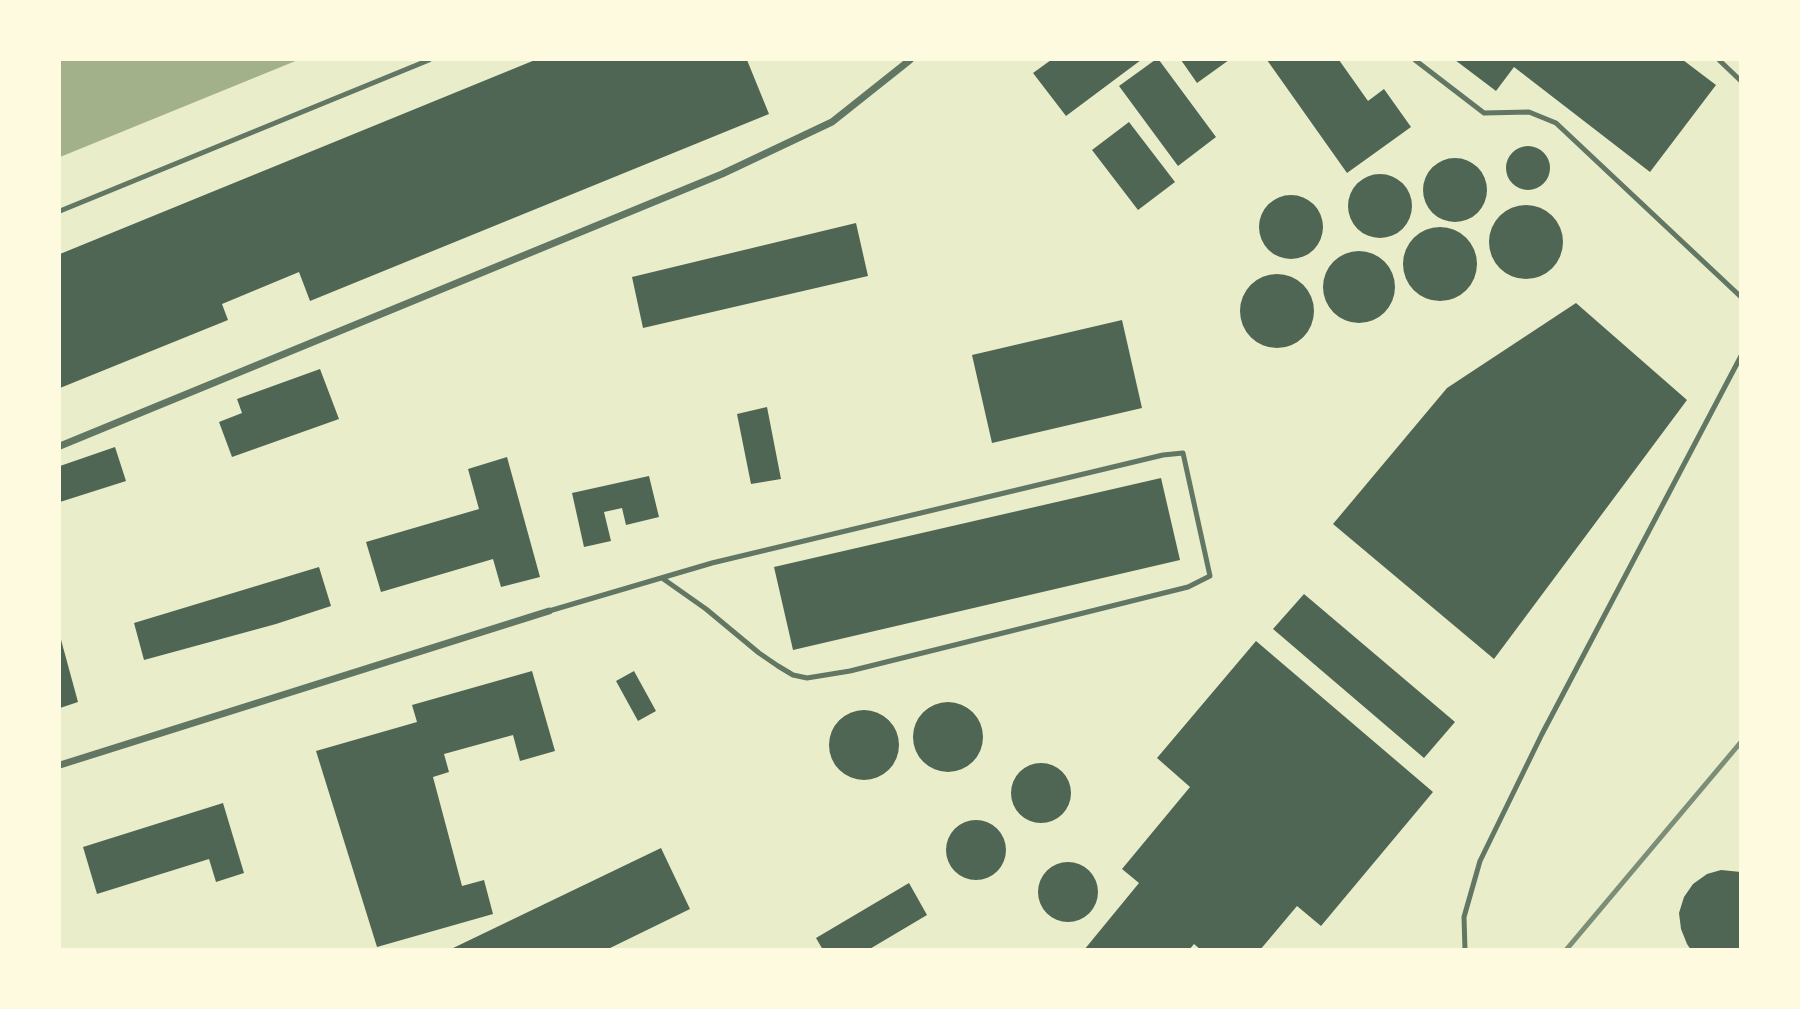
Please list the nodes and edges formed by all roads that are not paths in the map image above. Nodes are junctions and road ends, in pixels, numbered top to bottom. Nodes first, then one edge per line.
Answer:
1 (429, 60) edge
2 (910, 60) edge
3 (1415, 60) edge
4 (1719, 60) edge
5 (1741, 81) edge
6 (60, 211) edge
7 (1741, 297) edge
8 (1741, 356) edge
9 (60, 446) edge
10 (663, 578) junction
11 (549, 611) joint
12 (60, 765) edge
13 (1465, 950) edge

1 - 6 lane
2 - 9 street
3 - 7 lane
4 - 5 lane
8 - 13 lane
10 - 10 lane
10 - 11 lane
11 - 12 street

